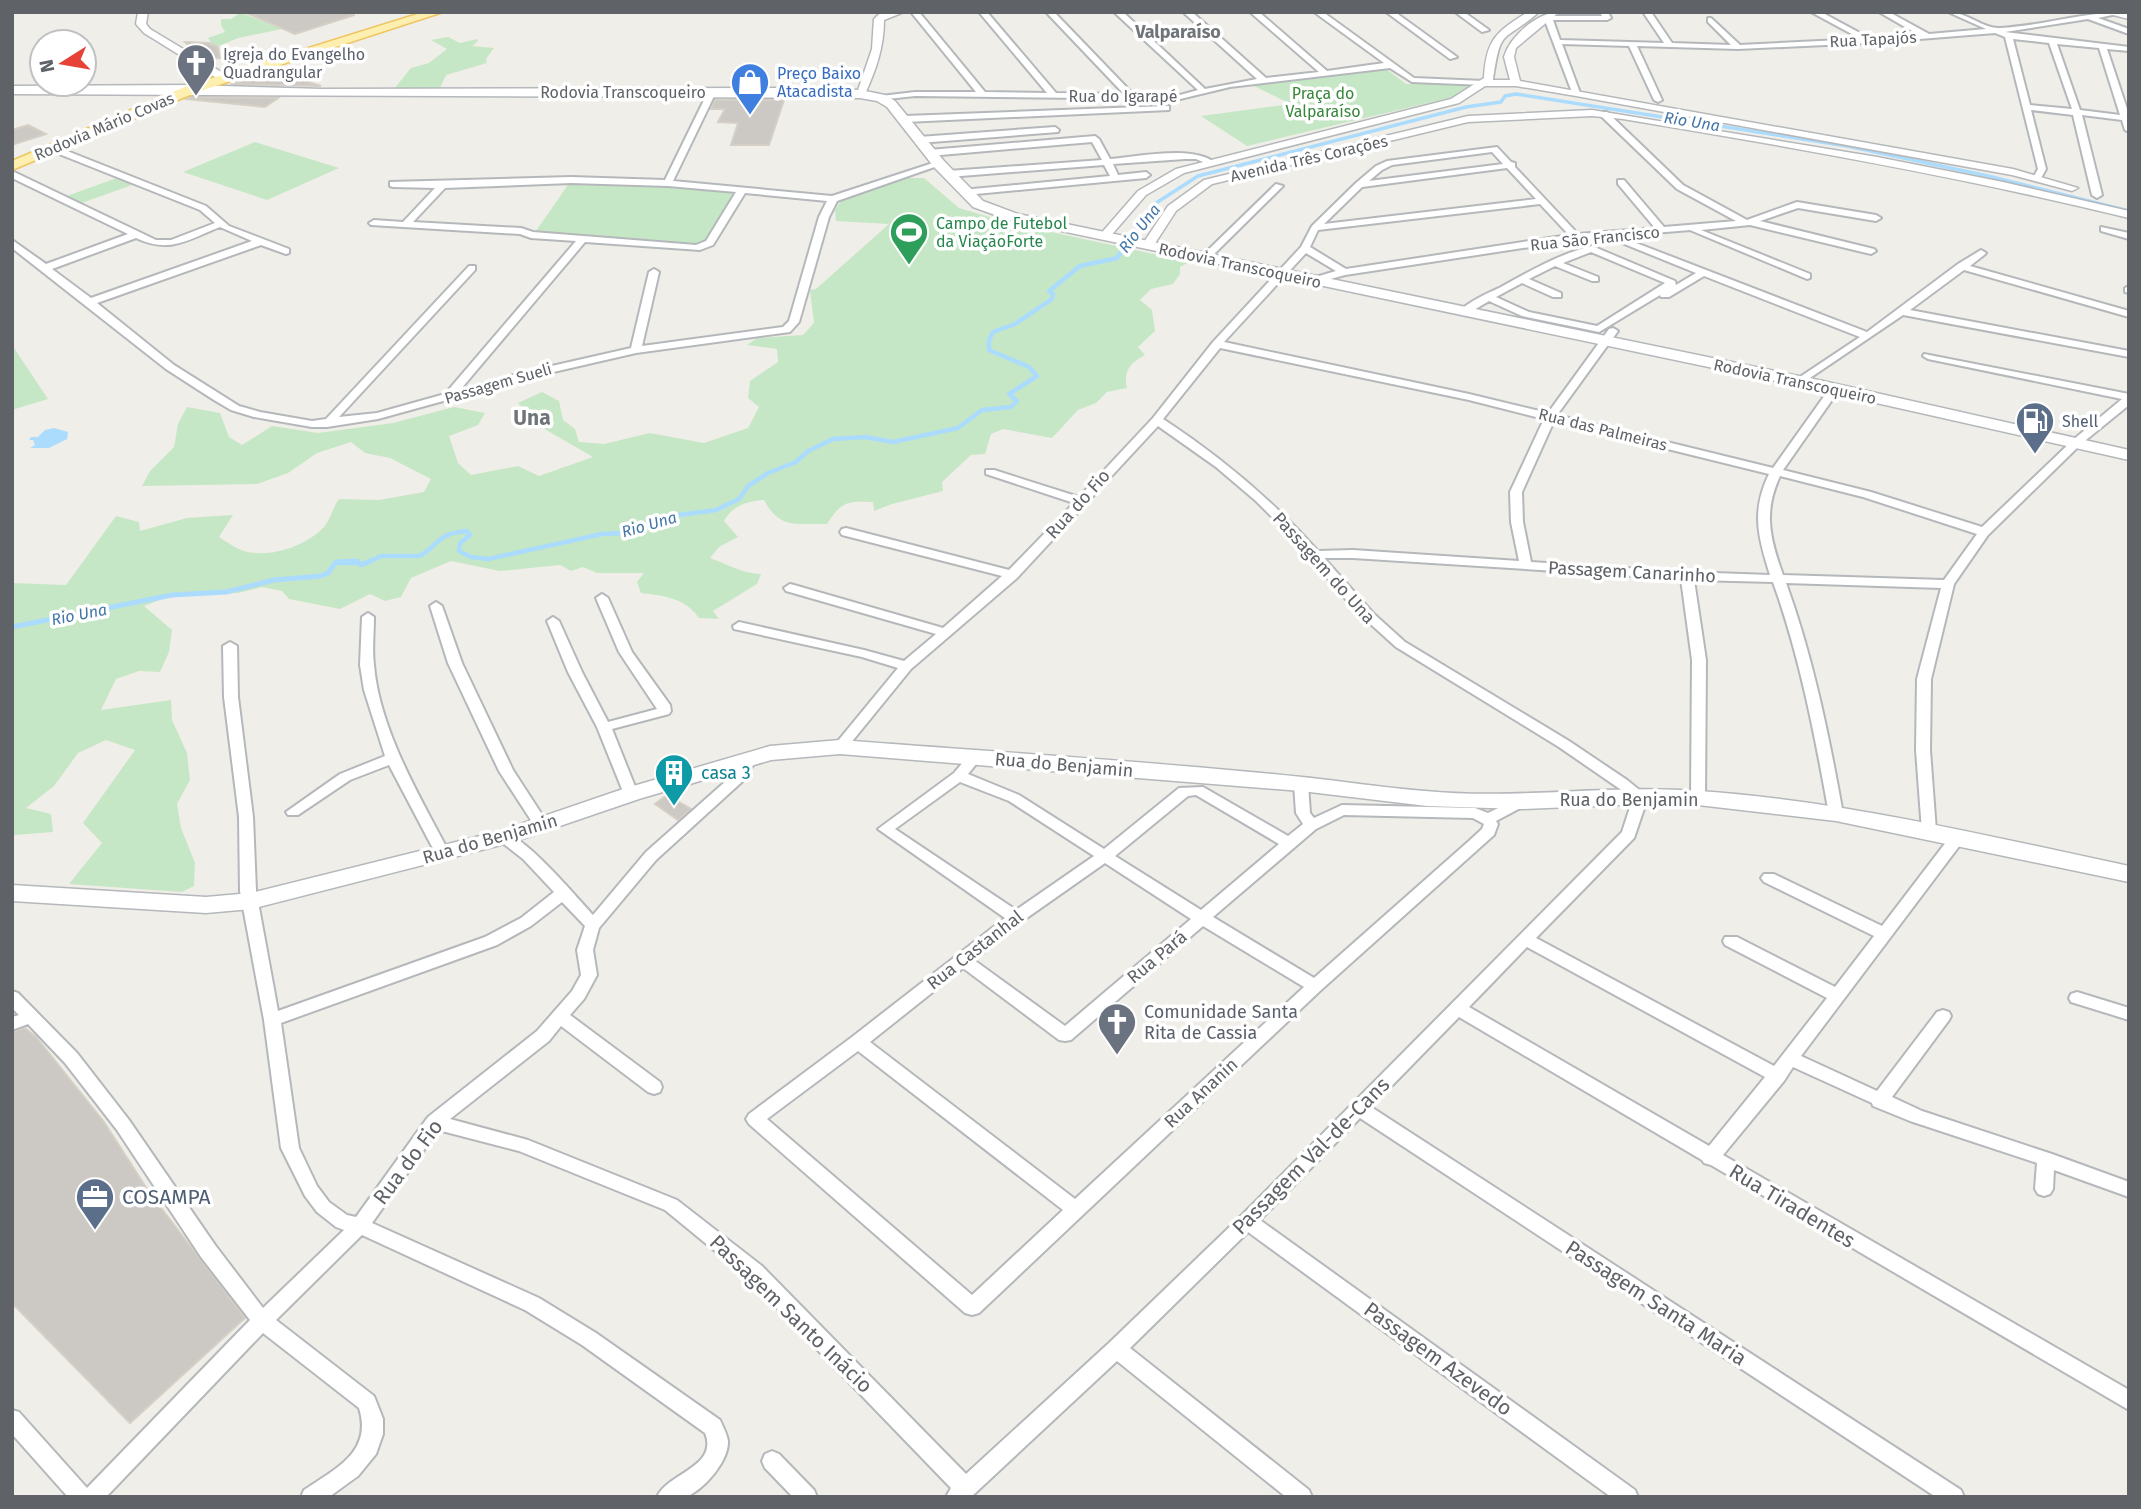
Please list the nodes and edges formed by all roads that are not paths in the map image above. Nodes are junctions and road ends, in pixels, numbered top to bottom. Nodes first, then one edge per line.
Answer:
1 (143, 12) edge
2 (420, 12) edge
3 (437, 12) edge
4 (915, 12) edge
5 (983, 12) edge
6 (1050, 12) edge
7 (1118, 12) edge
8 (1187, 12) edge
9 (1254, 12) edge
10 (1318, 12) edge
11 (1390, 12) edge
12 (1459, 12) edge
13 (1535, 12) edge
14 (1604, 12) edge
15 (1647, 12) edge
16 (1815, 12) edge
17 (1882, 12) edge
18 (1952, 12) edge
19 (896, 13) edge
20 (2117, 13) edge
21 (1551, 15) edge
22 (2129, 16) edge
23 (2089, 18) junction
24 (1711, 20) dead end
25 (1485, 30) dead end
26 (1995, 31) junction
27 (2129, 33) edge
28 (2008, 36) junction
29 (1928, 37) junction
30 (1869, 41) junction
31 (2053, 41) junction
32 (1557, 42) junction
33 (1631, 43) junction
34 (1669, 44) junction
35 (2102, 46) junction
36 (1738, 47) junction
37 (2129, 49) edge
38 (1453, 57) dead end
39 (1391, 65) junction
40 (1325, 73) junction
41 (219, 75) junction
42 (1515, 80) junction
43 (1264, 81) junction
44 (1486, 81) junction
45 (1531, 85) junction
46 (12, 88) edge
47 (176, 89) junction
48 (192, 89) junction
49 (712, 92) junction
50 (1204, 92) junction
51 (1576, 93) junction
52 (860, 94) junction
53 (983, 95) junction
54 (1054, 96) junction
55 (881, 98) junction
56 (1132, 98) junction
57 (1658, 100) dead end
58 (1485, 105) junction
59 (1166, 107) dead end
60 (2025, 107) junction
61 (1555, 109) junction
62 (2077, 113) junction
63 (1604, 114) junction
64 (2127, 118) edge
65 (905, 119) junction
66 (2129, 130) edge
67 (919, 140) junction
68 (1057, 142) junction
69 (1009, 144) junction
70 (52, 148) junction
71 (929, 153) junction
72 (12, 158) edge
73 (1107, 162) junction
74 (1210, 162) junction
75 (1063, 165) junction
76 (1511, 165) junction
77 (12, 166) edge
78 (1017, 167) junction
79 (944, 169) junction
80 (12, 174) edge
81 (1146, 175) dead end
82 (1115, 177) junction
83 (2037, 178) junction
84 (1071, 182) junction
85 (1621, 182) dead end
86 (668, 183) junction
87 (393, 184) dead end
88 (442, 185) junction
89 (1026, 185) junction
90 (1359, 185) junction
91 (1279, 186) dead end
92 (743, 190) junction
93 (965, 192) junction
94 (2097, 195) junction
95 (833, 199) junction
96 (1544, 201) junction
97 (2129, 204) edge
98 (2129, 215) edge
99 (1876, 218) dead end
100 (1748, 222) junction
101 (374, 223) dead end
102 (220, 224) junction
103 (405, 225) junction
104 (1315, 228) junction
105 (1692, 229) junction
106 (2104, 229) dead end
107 (1662, 231) junction
108 (136, 234) junction
109 (1606, 235) junction
110 (2129, 236) edge
111 (1107, 237) junction
112 (1576, 237) junction
113 (583, 239) junction
114 (262, 242) junction
115 (12, 243) edge
116 (1145, 245) junction
117 (1305, 248) junction
118 (286, 251) dead end
119 (1871, 251) dead end
120 (1981, 253) dead end
121 (1205, 258) junction
122 (1558, 264) junction
123 (1961, 266) junction
124 (46, 268) junction
125 (472, 268) dead end
126 (654, 272) dead end
127 (1344, 272) junction
128 (1703, 273) junction
129 (1281, 274) junction
130 (1807, 276) dead end
131 (1595, 279) dead end
132 (1312, 281) junction
133 (1522, 281) junction
134 (1557, 295) dead end
135 (1488, 297) junction
136 (90, 302) junction
137 (1900, 311) junction
138 (1463, 312) junction
139 (2129, 314) edge
140 (1868, 336) junction
141 (1604, 342) junction
142 (1217, 344) junction
143 (636, 350) junction
144 (2129, 354) edge
145 (1928, 356) dead end
146 (1801, 381) junction
147 (1834, 390) junction
148 (448, 397) junction
149 (2129, 398) edge
150 (1550, 416) junction
151 (1157, 420) junction
152 (327, 424) junction
153 (2077, 442) junction
154 (2129, 455) edge
155 (1777, 471) junction
156 (990, 472) dead end
157 (1080, 501) junction
158 (846, 532) dead end
159 (1984, 532) junction
160 (1315, 555) junction
161 (1525, 566) junction
162 (1013, 575) junction
163 (1688, 576) junction
164 (1779, 580) junction
165 (1948, 584) junction
166 (790, 588) dead end
167 (602, 598) dead end
168 (436, 606) dead end
169 (368, 617) dead end
170 (553, 621) dead end
171 (739, 626) dead end
172 (945, 633) junction
173 (230, 646) dead end
174 (906, 666) junction
175 (604, 727) junction
176 (840, 747) junction
177 (770, 754) junction
178 (975, 757) junction
179 (393, 758) junction
180 (960, 776) junction
181 (1301, 784) junction
182 (631, 794) junction
183 (1641, 797) junction
184 (1698, 798) junction
185 (1521, 802) junction
186 (293, 812) dead end
187 (1836, 814) junction
188 (1488, 818) junction
189 (541, 824) junction
190 (1311, 825) junction
191 (1929, 831) junction
192 (505, 837) junction
193 (1958, 837) junction
194 (1290, 844) junction
195 (443, 854) junction
196 (1104, 857) junction
197 (2129, 874) edge
198 (1769, 878) dead end
199 (12, 893) edge
200 (562, 894) junction
201 (251, 901) junction
202 (1016, 918) junction
203 (1202, 918) junction
204 (593, 925) junction
205 (1884, 933) junction
206 (1524, 939) junction
207 (1731, 941) dead end
208 (962, 960) junction
209 (1315, 986) junction
210 (1836, 995) junction
211 (12, 997) edge
212 (2077, 998) dead end
213 (1456, 1007) junction
214 (2129, 1014) edge
215 (561, 1016) junction
216 (1943, 1016) dead end
217 (30, 1017) junction
218 (272, 1020) junction
219 (12, 1024) edge
220 (858, 1042) junction
221 (1790, 1058) junction
222 (1778, 1076) junction
223 (654, 1087) dead end
224 (1879, 1101) junction
225 (1359, 1108) junction
226 (434, 1122) junction
227 (1710, 1157) junction
228 (2046, 1159) junction
229 (2126, 1186) edge
230 (2044, 1189) dead end
231 (1077, 1211) junction
232 (1247, 1221) junction
233 (360, 1226) junction
234 (972, 1307) joint
235 (262, 1321) junction
236 (1116, 1349) junction
237 (2129, 1401) edge
238 (12, 1419) edge
239 (772, 1461) dead end
240 (960, 1492) edge
241 (82, 1497) edge
242 (92, 1497) edge
243 (311, 1497) edge
244 (667, 1497) edge
245 (807, 1497) edge
246 (1303, 1497) edge
247 (1628, 1497) edge
248 (1954, 1497) edge

1 - 41 street
2 - 41 main road, Rodovia Mário Covas
3 - 48 main road, Rodovia Mário Covas
4 - 53 street
5 - 54 street
6 - 56 street
7 - 50 street
8 - 43 street
9 - 40 street
10 - 39 street
11 - 38 street
12 - 25 street
13 - 44 street
14 - 21 street
15 - 34 street
16 - 30 street
17 - 29 street
18 - 26 street
19 - 52 street
20 - 22 street
20 - 23 street, Rua Tapajós
21 - 32 street
21 - 42 street
23 - 26 street, Rua Tapajós
23 - 27 street
24 - 36 street
26 - 28 street
26 - 29 street, Rua Tapajós
28 - 31 street
28 - 60 street
29 - 30 street, Rua Tapajós
30 - 36 street, Rua Tapajós
31 - 35 street
31 - 62 street
32 - 33 street, Rua Tapajós
32 - 51 street
33 - 34 street, Rua Tapajós
33 - 57 street
34 - 36 street, Rua Tapajós
35 - 37 street
35 - 64 street
39 - 40 street, Rua do Igarapé
39 - 44 street
40 - 43 street, Rua do Igarapé
41 - 47 main road, Rodovia Mário Covas
42 - 44 street
42 - 45 street
43 - 50 street, Rua do Igarapé
44 - 58 street, Avenida Três Corações
45 - 51 street
45 - 61 street
46 - 47 main road, Rodovia Transcoqueiro
47 - 48 main road, Rodovia Transcoqueiro
47 - 72 main road, Rodovia Mário Covas
48 - 49 main road, Rodovia Transcoqueiro
48 - 70 main road, Rodovia Mário Covas
49 - 52 main road, Rodovia Transcoqueiro
49 - 86 street
50 - 56 street, Rua do Igarapé
51 - 83 street
52 - 55 main road, Rodovia Transcoqueiro
53 - 54 street, Rua do Igarapé
53 - 55 street, Rua do Igarapé
54 - 56 street, Rua do Igarapé
55 - 65 main road, Rodovia Transcoqueiro
58 - 61 street
58 - 74 street, Avenida Três Corações
58 - 116 street, Avenida Três Corações
59 - 65 street
60 - 62 street
60 - 83 street
61 - 63 street
62 - 64 street
62 - 94 street
63 - 98 street
63 - 100 street
64 - 66 street
65 - 67 main road, Rodovia Transcoqueiro
67 - 68 street
67 - 71 main road, Rodovia Transcoqueiro
68 - 69 street
68 - 73 street
68 - 75 street
69 - 71 street
69 - 78 street
70 - 77 main road, Rodovia Mário Covas
70 - 102 street
71 - 79 main road, Rodovia Transcoqueiro
73 - 74 street
73 - 75 street
73 - 82 street
74 - 111 street, Avenida Três Corações
75 - 78 street
75 - 84 street
76 - 90 street
76 - 90 street, Rua do Fio
76 - 96 street
78 - 79 street
78 - 89 street
79 - 93 main road, Rodovia Transcoqueiro
79 - 95 street
80 - 108 street
81 - 82 street
82 - 84 street
83 - 94 street
84 - 89 street
85 - 107 street
86 - 88 street
86 - 92 street
87 - 88 street
88 - 103 street
89 - 93 street
90 - 104 street, Rua do Fio
91 - 121 street
92 - 95 street
92 - 113 street
93 - 111 main road, Rodovia Transcoqueiro
94 - 97 street
95 - 143 street, Passagem Sueli
96 - 104 street
96 - 112 street
99 - 100 street, Rua São Francisco
100 - 105 street, Rua São Francisco
100 - 119 street
101 - 103 street
102 - 108 street
102 - 114 street
103 - 113 street
104 - 117 street, Rua do Fio
105 - 107 street, Rua São Francisco
105 - 130 street
106 - 110 street
107 - 109 street, Rua São Francisco
108 - 124 street
109 - 112 street, Rua São Francisco
109 - 128 street
111 - 116 main road, Rodovia Transcoqueiro
112 - 127 street, Rua São Francisco
113 - 148 street
114 - 118 street
114 - 136 street
115 - 124 street, Passagem Sueli
116 - 121 main road, Rodovia Transcoqueiro
117 - 127 street
117 - 129 street, Rua do Fio
120 - 123 street
121 - 129 main road, Rodovia Transcoqueiro
122 - 131 street
122 - 133 street
122 - 135 street
123 - 137 street
123 - 139 street
124 - 136 street, Passagem Sueli
125 - 152 street
126 - 143 street
127 - 132 street, Rua São Francisco
128 - 140 street
128 - 141 street
129 - 132 main road, Rodovia Transcoqueiro
129 - 142 street, Rua do Fio
132 - 138 main road, Rodovia Transcoqueiro
133 - 134 street
133 - 135 street
135 - 138 street
136 - 152 street, Passagem Sueli
137 - 140 street
137 - 144 street
138 - 141 main road, Rodovia Transcoqueiro
140 - 146 street
141 - 146 main road, Rodovia Transcoqueiro
141 - 150 street
142 - 150 street, Rua das Palmeiras
142 - 151 street, Rua do Fio
143 - 148 street, Passagem Sueli
145 - 149 street
146 - 147 main road, Rodovia Transcoqueiro
147 - 153 main road, Rodovia Transcoqueiro
147 - 155 street
148 - 152 street, Passagem Sueli
149 - 153 street
150 - 155 street, Rua das Palmeiras
150 - 161 street
151 - 157 street, Rua do Fio
151 - 160 street, Passagem do Una
153 - 154 main road, Rodovia Transcoqueiro
153 - 159 street
155 - 159 street, Rua das Palmeiras
155 - 164 street
156 - 157 street
157 - 162 street, Rua do Fio
158 - 162 street
159 - 165 street
160 - 161 street, Passagem Canarinho
160 - 183 street, Passagem do Una
161 - 163 street, Passagem Canarinho
162 - 172 street, Rua do Fio
163 - 164 street, Passagem Canarinho
163 - 184 street
164 - 165 street, Passagem Canarinho
164 - 187 street
165 - 191 street
166 - 172 street
167 - 175 street
168 - 189 street
169 - 179 street
170 - 175 street
171 - 174 street
172 - 174 street, Rua do Fio
173 - 201 street
174 - 176 street, Rua do Fio
175 - 182 street
176 - 177 main road, Rua do Benjamin
176 - 178 main road, Rua do Benjamin
177 - 182 main road, Rua do Benjamin
177 - 204 street, Rua do Fio
178 - 180 street
178 - 181 main road, Rua do Benjamin
179 - 186 street
179 - 195 street
180 - 196 street
180 - 202 street
181 - 185 main road, Rua do Benjamin
181 - 190 street
182 - 189 main road, Rua do Benjamin
183 - 184 main road, Rua do Benjamin
183 - 185 main road, Rua do Benjamin
183 - 206 street, Passagem Val-de-Cans
184 - 187 main road, Rua do Benjamin
185 - 188 street
187 - 191 main road, Rua do Benjamin
188 - 190 street, Rua Pará
188 - 209 street, Rua Ananin
189 - 192 main road, Rua do Benjamin
190 - 194 street, Rua Pará
191 - 193 main road, Rua do Benjamin
192 - 195 main road, Rua do Benjamin
192 - 200 street
193 - 197 main road, Rua do Benjamin
193 - 205 street
194 - 196 street, Rua Castanhal
194 - 203 street, Rua Pará
195 - 201 main road, Rua do Benjamin
196 - 202 street, Rua Castanhal
196 - 203 street
198 - 205 street
199 - 201 main road, Rua do Benjamin
200 - 204 street
200 - 218 street
201 - 218 street
202 - 208 street, Rua Castanhal
203 - 208 street, Rua Pará
203 - 209 street
204 - 215 street, Rua do Fio
205 - 210 street
206 - 213 street, Passagem Val-de-Cans
206 - 222 street
207 - 210 street
208 - 220 street, Rua Castanhal
209 - 231 street, Rua Ananin
210 - 221 street
211 - 217 street
212 - 214 street
213 - 225 street, Passagem Val-de-Cans
213 - 227 street, Rua Tiradentes
215 - 223 street
215 - 226 street, Rua do Fio
216 - 224 street
217 - 219 street
217 - 235 street
218 - 233 street
220 - 231 street
220 - 234 street, Rua Castanhal
221 - 222 street
221 - 224 street
222 - 227 street
224 - 228 street
225 - 232 street, Passagem Val-de-Cans
225 - 248 street, Passagem Santa Maria
226 - 233 street, Rua do Fio
226 - 240 street, Passagem Santo Inácio
227 - 237 street, Rua Tiradentes
228 - 229 street
228 - 230 street
231 - 234 street, Rua Ananin
232 - 236 street, Passagem Val-de-Cans
232 - 247 street, Passagem Azevedo
233 - 235 street, Rua do Fio
233 - 244 street
235 - 242 street, Rua do Fio
235 - 243 street
236 - 240 street, Passagem Val-de-Cans
236 - 246 street
238 - 241 street
239 - 245 street

